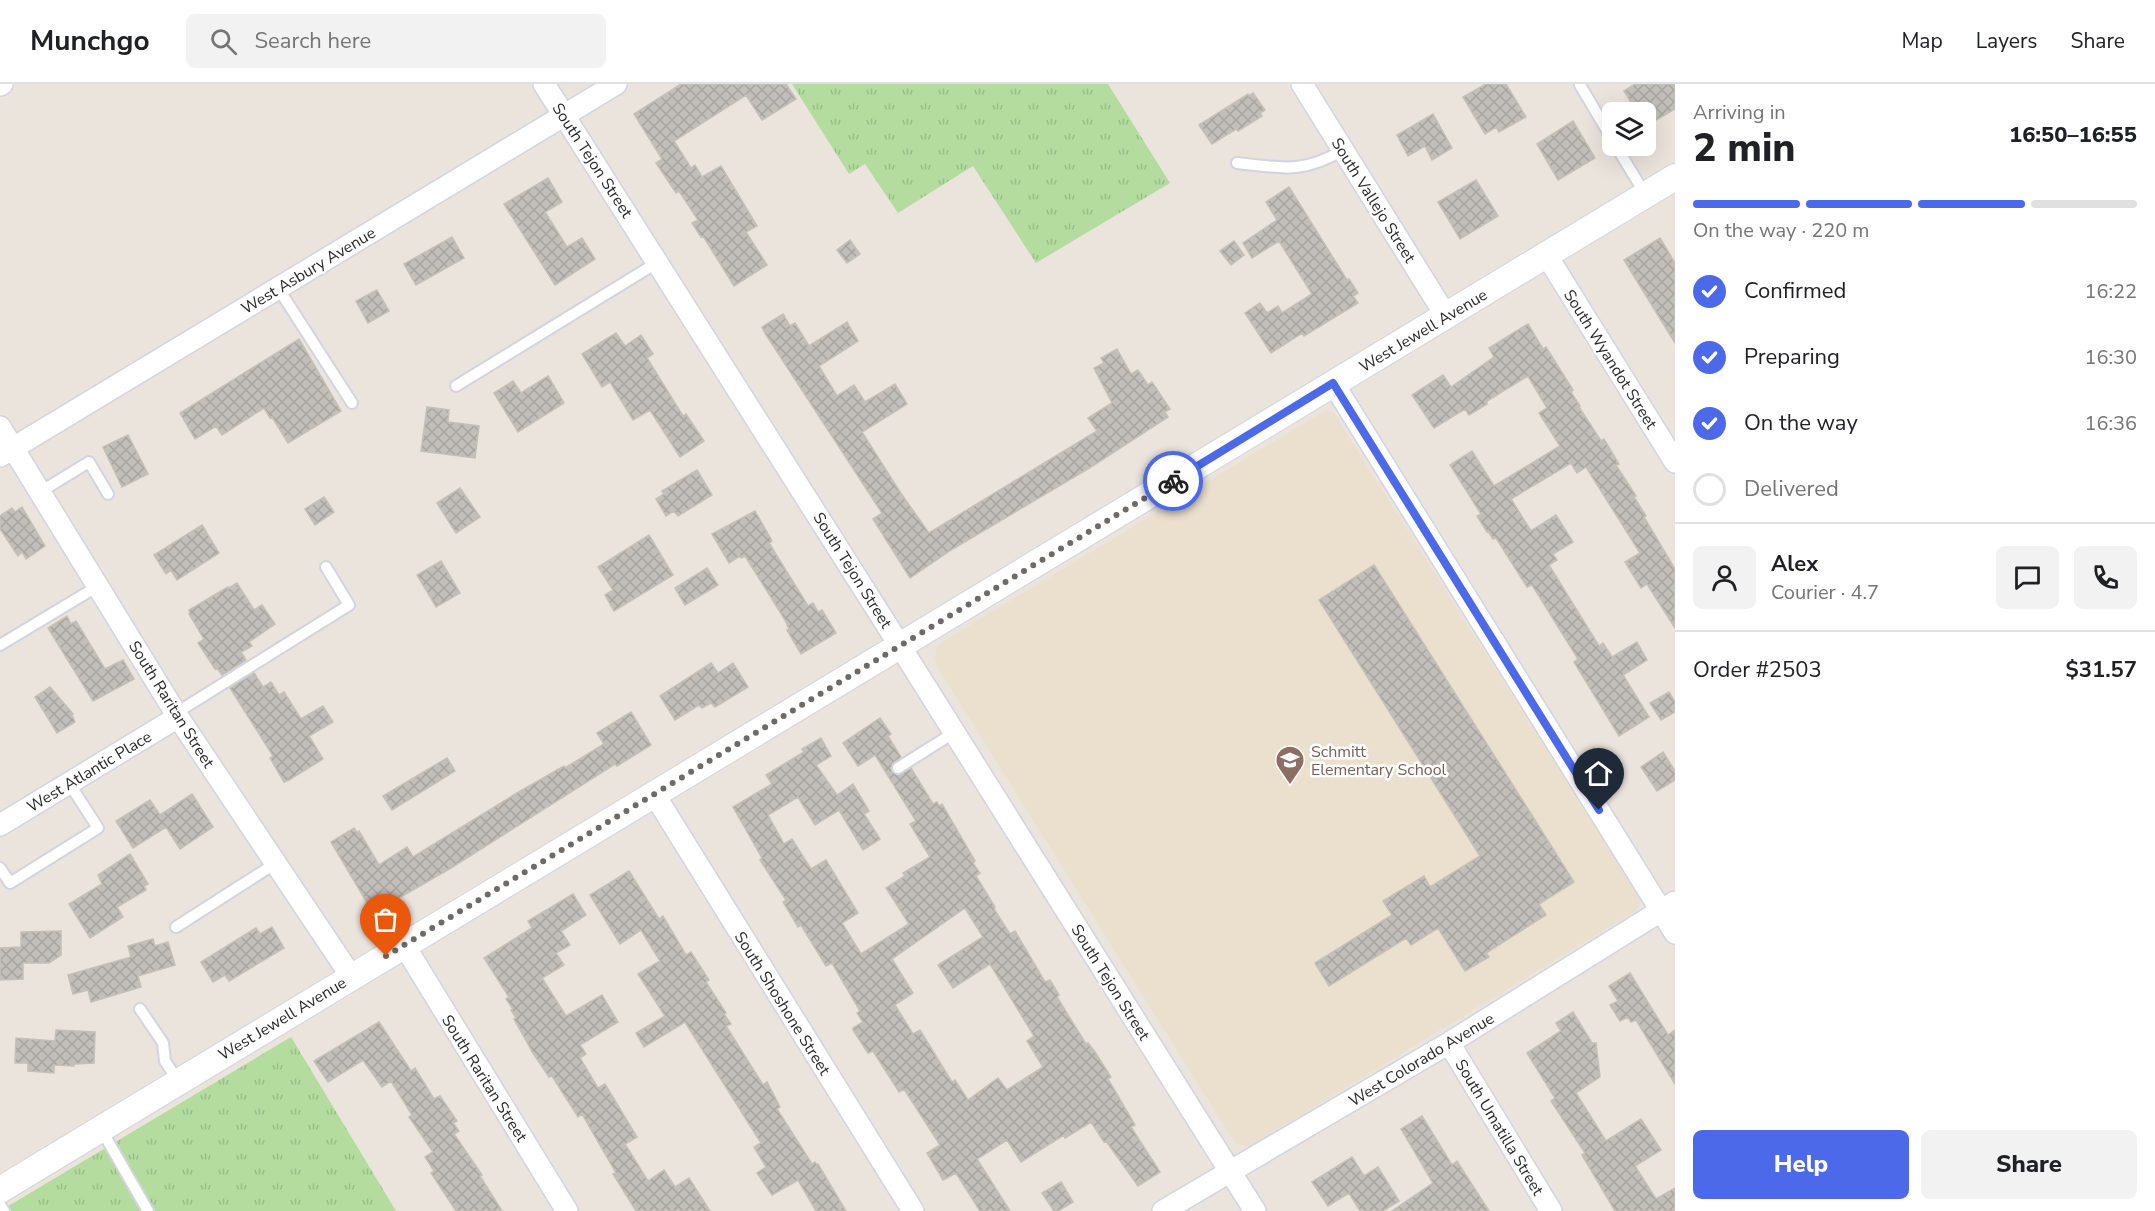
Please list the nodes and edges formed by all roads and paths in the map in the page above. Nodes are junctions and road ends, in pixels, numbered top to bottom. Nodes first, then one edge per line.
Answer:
1 (544, 84) edge
2 (616, 84) edge
3 (1302, 84) edge
4 (1580, 85) edge
5 (565, 115) junction
6 (1602, 122) edge
7 (1343, 150) junction
8 (1622, 156) edge
9 (1237, 162) dead end
10 (1675, 177) edge
11 (1646, 195) junction
12 (1547, 256) junction
13 (658, 262) junction
14 (278, 288) junction
15 (1446, 316) junction
16 (1333, 383) junction
17 (456, 386) dead end
18 (352, 403) dead end
19 (0, 427) edge
20 (6, 452) edge
21 (1675, 462) edge
22 (40, 492) junction
23 (108, 494) dead end
24 (326, 567) dead end
25 (98, 586) junction
26 (0, 645) edge
27 (900, 646) junction
28 (177, 715) junction
29 (955, 732) junction
30 (898, 768) dead end
31 (69, 783) junction
32 (654, 794) junction
33 (0, 825) edge
34 (276, 863) junction
35 (0, 868) edge
36 (1668, 906) edge
37 (176, 927) dead end
38 (1675, 933) edge
39 (404, 945) junction
40 (351, 976) junction
41 (140, 1009) dead end
42 (1449, 1043) junction
43 (178, 1082) junction
44 (100, 1129) junction
45 (1230, 1171) junction
46 (0, 1190) edge
47 (0, 1205) edge
48 (4, 1211) edge
49 (148, 1211) edge
50 (567, 1211) edge
51 (913, 1211) edge
52 (1163, 1211) edge
53 (1255, 1211) edge
54 (1551, 1211) edge

1 - 5 street, South Tejon Street
2 - 5 street, West Asbury Avenue
3 - 7 street, South Vallejo Street
4 - 6 lane
5 - 13 street, South Tejon Street
5 - 14 street, West Asbury Avenue
7 - 9 lane
7 - 15 street, South Vallejo Street
8 - 11 lane
10 - 11 street, West Jewell Avenue
11 - 12 street, West Jewell Avenue
12 - 15 street, West Jewell Avenue
12 - 21 street, South Wyandot Street
13 - 17 lane
13 - 27 street, South Tejon Street
14 - 18 lane
14 - 20 street, West Asbury Avenue
15 - 16 street, West Jewell Avenue
16 - 27 street, West Jewell Avenue
16 - 36 street
19 - 20 street, South Raritan Street
20 - 22 street, South Raritan Street
22 - 23 lane
22 - 25 street, South Raritan Street
24 - 28 lane
25 - 26 lane
25 - 28 street, South Raritan Street
27 - 29 street, South Tejon Street
27 - 32 street, West Jewell Avenue
28 - 31 street, West Atlantic Place
28 - 34 street, South Raritan Street
29 - 30 lane
29 - 45 street, South Tejon Street
31 - 33 street, West Atlantic Place
31 - 35 lane
32 - 39 street, West Jewell Avenue
32 - 51 street, South Shoshone Street
34 - 37 lane
34 - 40 street, South Raritan Street
36 - 38 street
36 - 42 street, West Colorado Avenue
39 - 40 street, West Jewell Avenue
39 - 50 street, South Raritan Street
40 - 43 street, West Jewell Avenue
41 - 43 lane
42 - 45 street, West Colorado Avenue
42 - 54 street, South Umatilla Street
43 - 44 street, West Jewell Avenue
44 - 46 street, West Jewell Avenue
44 - 49 lane
45 - 52 street, West Colorado Avenue
45 - 53 street, South Tejon Street
47 - 48 lane

